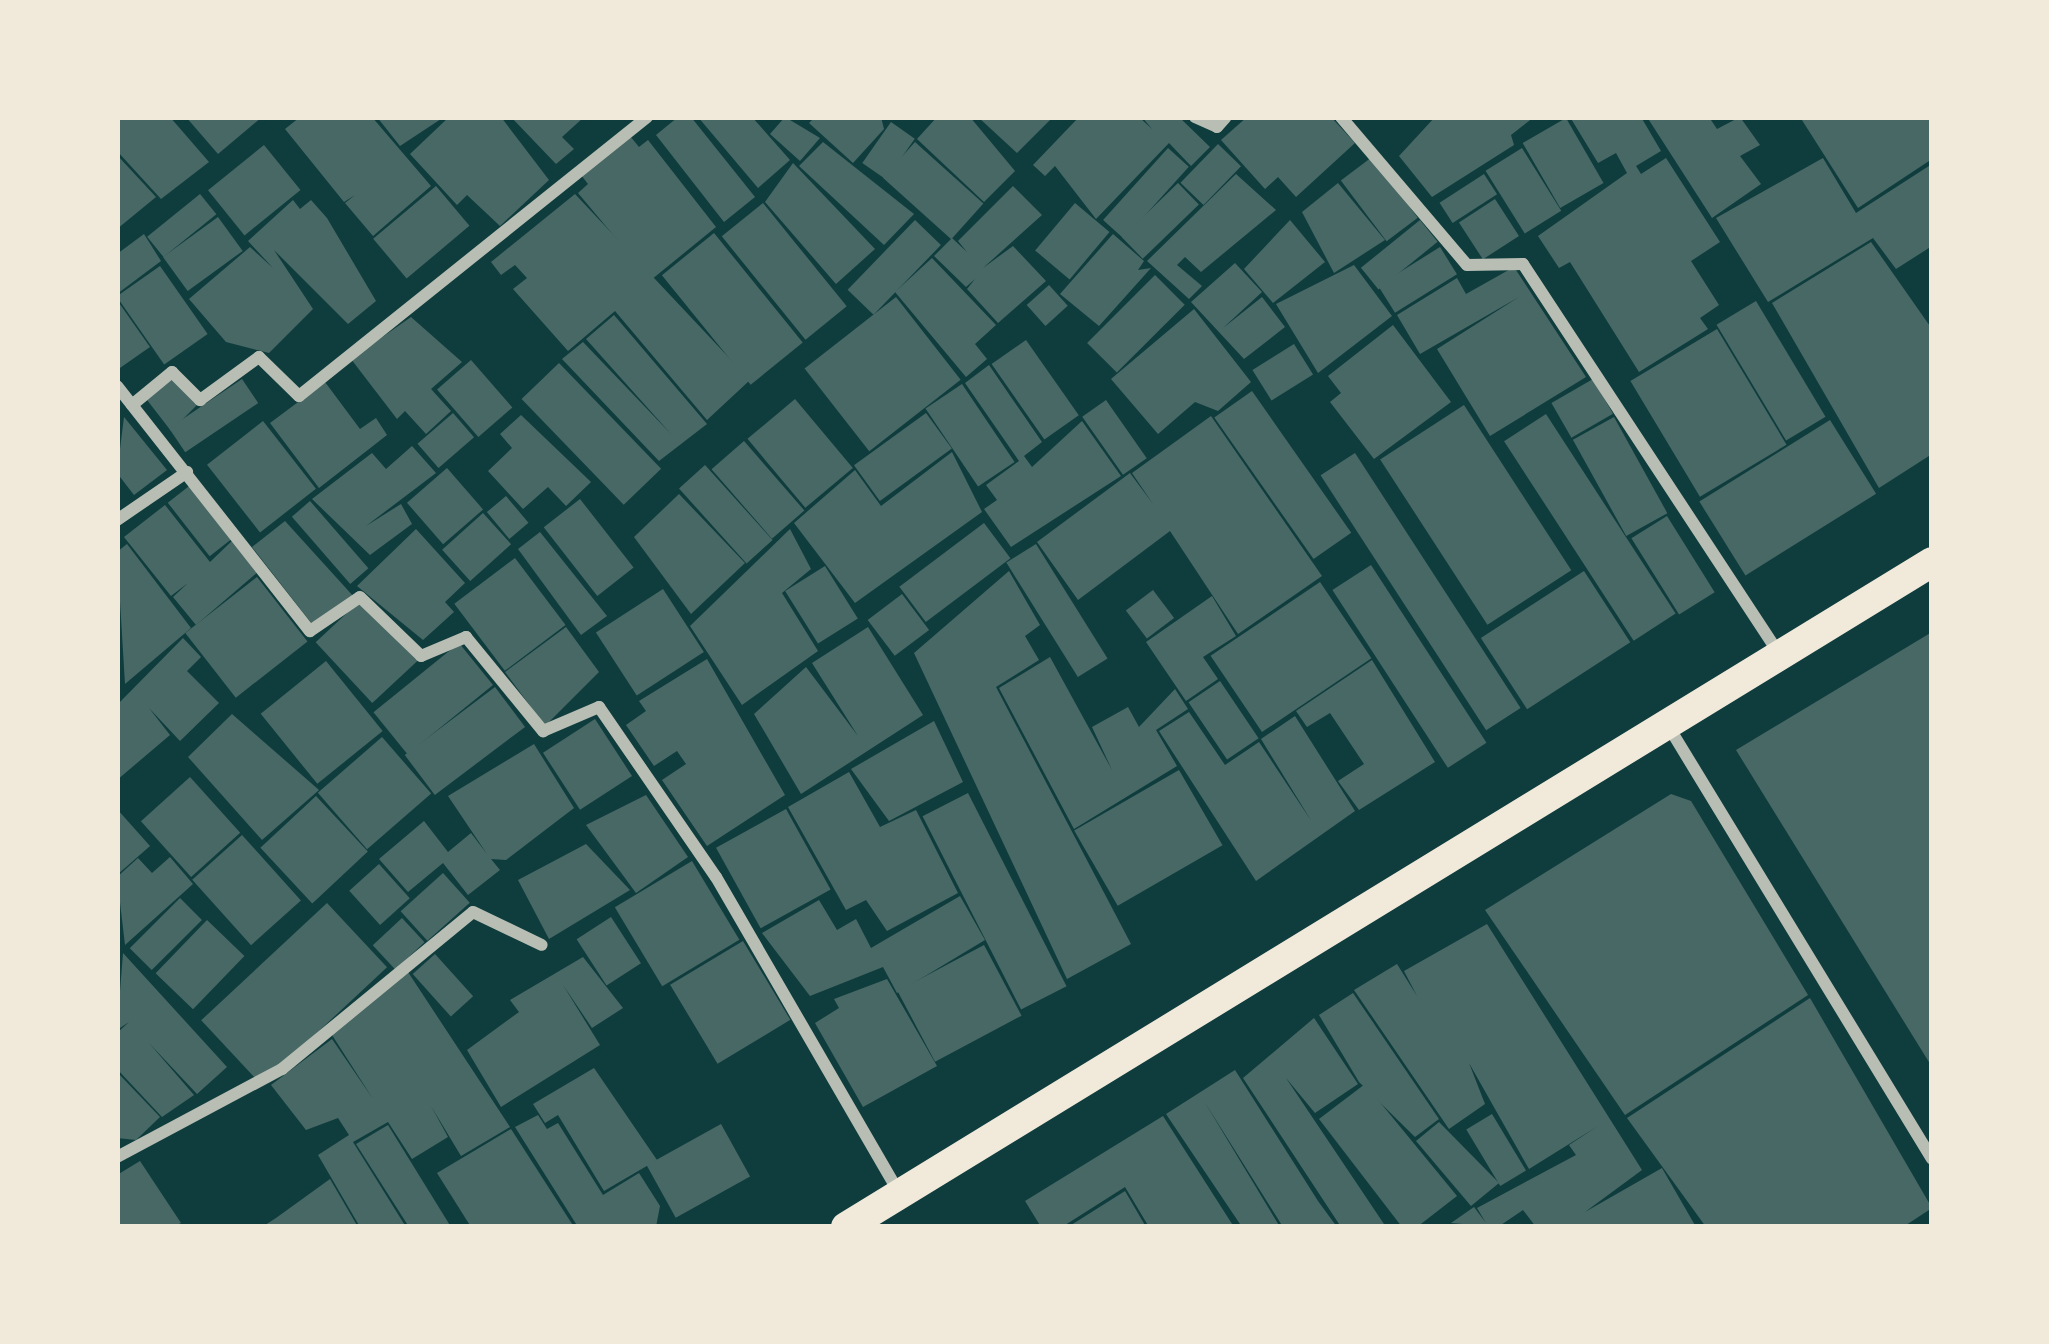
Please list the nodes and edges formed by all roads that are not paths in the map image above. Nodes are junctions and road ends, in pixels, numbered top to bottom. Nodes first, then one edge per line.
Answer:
1 (646, 117) edge
2 (1195, 117) edge
3 (1226, 117) edge
4 (1341, 117) edge
5 (117, 386) edge
6 (132, 404) junction
7 (187, 472) junction
8 (117, 520) edge
9 (1932, 562) edge
10 (1780, 655) junction
11 (1666, 723) junction
12 (542, 945) dead end
13 (117, 1157) edge
14 (1932, 1159) edge
15 (900, 1194) junction
16 (846, 1227) edge

1 - 6 street
2 - 3 street
4 - 10 street
5 - 6 street
6 - 7 street
7 - 8 street
7 - 15 street
9 - 10 main road
10 - 11 main road
11 - 14 street
11 - 15 main road
12 - 13 street
15 - 16 main road

